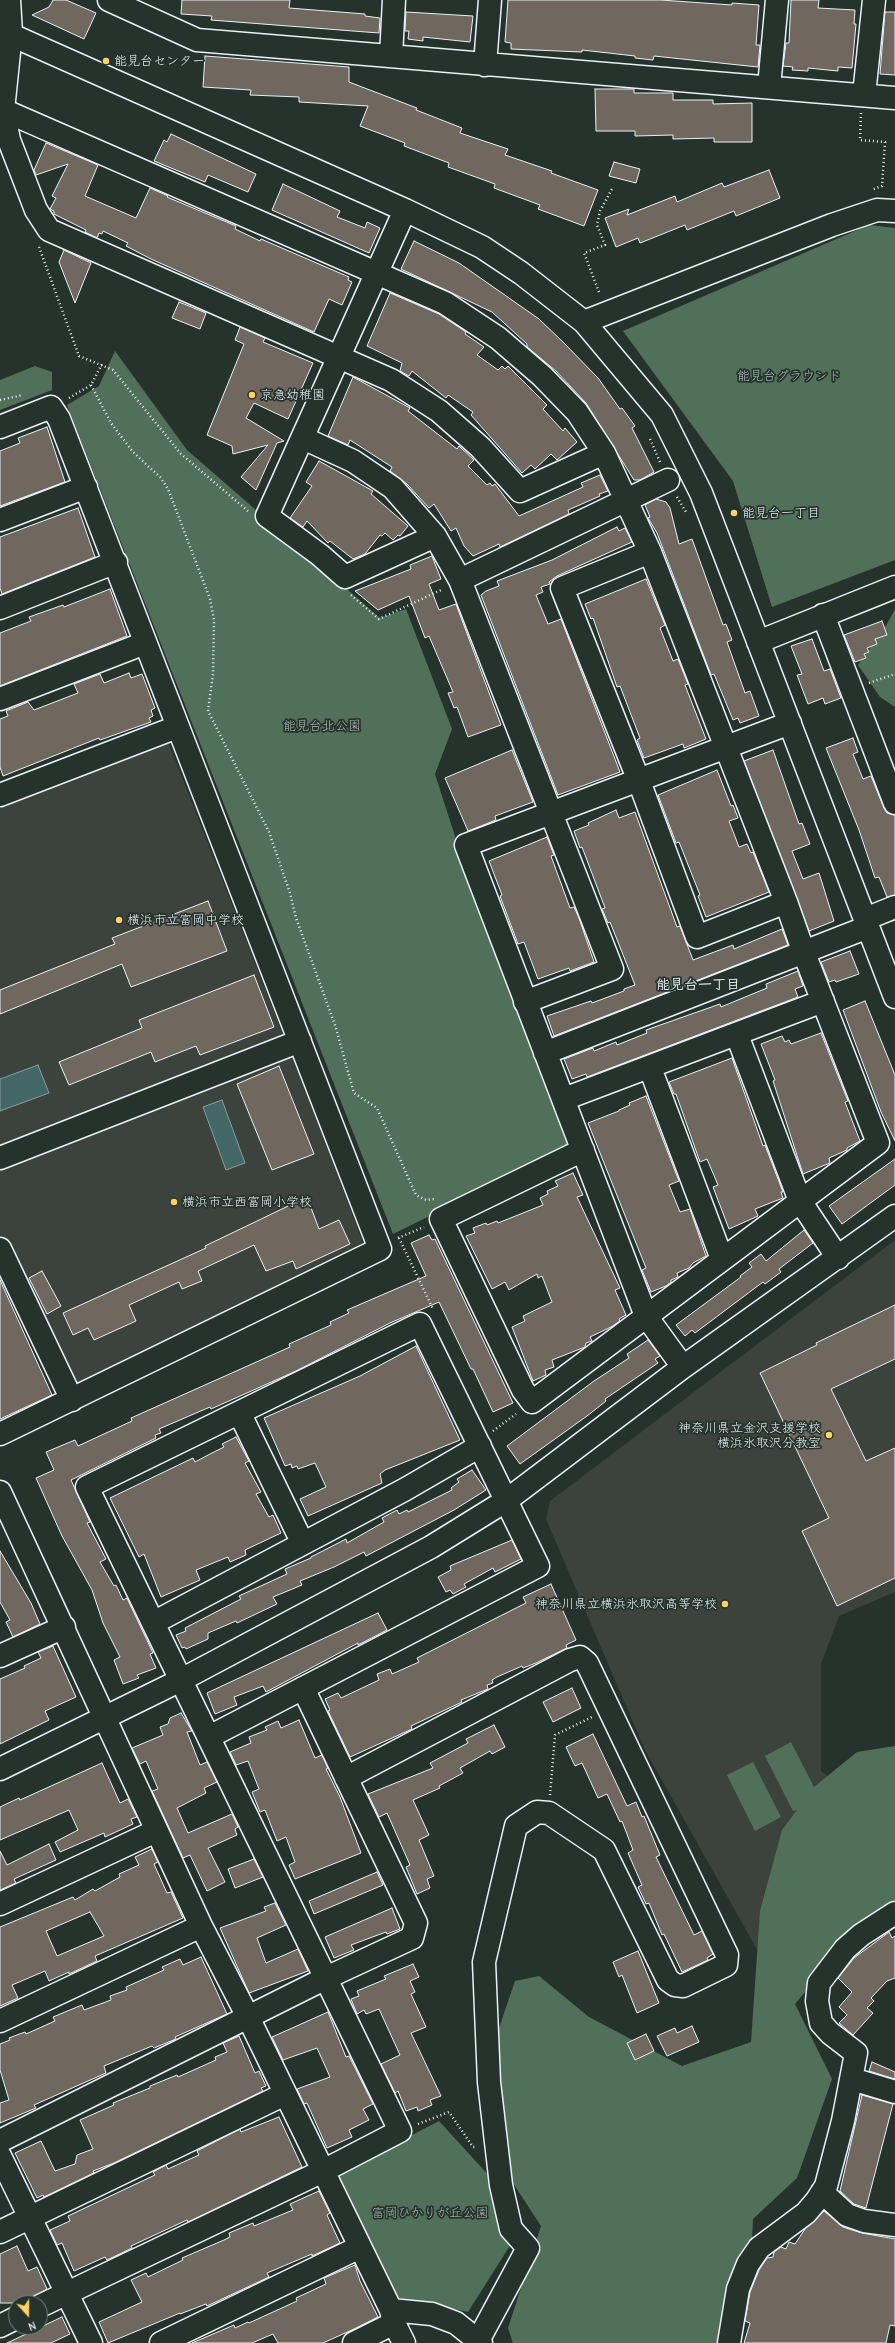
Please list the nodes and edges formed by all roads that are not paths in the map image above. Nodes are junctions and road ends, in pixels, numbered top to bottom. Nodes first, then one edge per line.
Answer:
1 (9, 0) edge
2 (109, 0) edge
3 (394, 0) edge
4 (490, 0) edge
5 (777, 0) edge
6 (874, 0) edge
7 (152, 9) edge
8 (5, 32) edge
9 (391, 56) junction
10 (485, 65) junction
11 (769, 87) junction
12 (895, 98) edge
13 (863, 102) junction
14 (3, 110) junction
15 (405, 210) junction
16 (895, 211) edge
17 (375, 273) junction
18 (584, 322) junction
19 (337, 357) junction
20 (0, 427) edge
21 (303, 438) junction
22 (604, 452) junction
23 (668, 480) dead end
24 (86, 488) junction
25 (627, 500) junction
26 (0, 520) edge
27 (435, 536) junction
28 (650, 552) junction
29 (116, 562) junction
30 (460, 580) junction
31 (895, 587) edge
32 (0, 608) edge
33 (823, 615) junction
34 (758, 642) junction
35 (145, 643) junction
36 (0, 699) edge
37 (790, 723) junction
38 (177, 727) junction
39 (726, 747) junction
40 (639, 781) junction
41 (0, 795) edge
42 (895, 803) edge
43 (551, 813) junction
44 (786, 902) junction
45 (895, 907) edge
46 (866, 923) junction
47 (804, 953) junction
48 (895, 997) edge
49 (823, 1001) junction
50 (525, 1002) junction
51 (737, 1035) junction
52 (300, 1041) junction
53 (545, 1053) junction
54 (650, 1068) junction
55 (564, 1099) junction
56 (583, 1150) junction
57 (0, 1158) edge
58 (800, 1201) junction
59 (895, 1216) edge
60 (0, 1249) edge
61 (838, 1258) junction
62 (722, 1259) junction
63 (646, 1316) junction
64 (683, 1367) junction
65 (72, 1400) junction
66 (240, 1414) junction
67 (0, 1434) edge
68 (487, 1439) junction
69 (0, 1492) edge
70 (507, 1500) junction
71 (302, 1542) junction
72 (153, 1623) junction
73 (64, 1627) junction
74 (0, 1656) edge
75 (181, 1680) junction
76 (303, 1688) junction
77 (103, 1719) junction
78 (209, 1737) junction
79 (0, 1769) edge
80 (346, 1778) junction
81 (156, 1831) junction
82 (0, 1904) edge
83 (895, 1913) edge
84 (201, 1926) junction
85 (326, 1978) junction
86 (248, 2018) junction
87 (0, 2021) edge
88 (852, 2079) junction
89 (895, 2092) edge
90 (285, 2094) junction
91 (0, 2141) edge
92 (0, 2156) edge
93 (323, 2171) junction
94 (822, 2192) junction
95 (30, 2217) junction
96 (895, 2225) edge
97 (0, 2232) edge
98 (360, 2247) junction
99 (67, 2292) junction
100 (48, 2302) edge
101 (392, 2317) junction
102 (480, 2341) edge
103 (91, 2343) edge
104 (161, 2343) edge
105 (354, 2343) edge
106 (404, 2343) edge
107 (729, 2343) edge

1 - 8 street
2 - 7 street
3 - 9 street
4 - 10 street
5 - 11 street
6 - 13 street
7 - 9 street
8 - 14 street
8 - 15 street
9 - 10 street
10 - 11 street
11 - 13 street
12 - 13 street
14 - 17 street
14 - 19 street
15 - 17 street
15 - 18 street
16 - 18 street
17 - 19 street
17 - 22 street
18 - 34 street
19 - 21 street
19 - 22 street
20 - 24 street
21 - 27 street
21 - 27 street
22 - 25 street
23 - 25 street
24 - 26 street
24 - 29 street
25 - 28 street
25 - 30 street
27 - 30 street
28 - 39 street
28 - 40 street
29 - 32 street
29 - 35 street
30 - 43 street
31 - 33 street
33 - 34 street
33 - 42 street
34 - 37 street
35 - 36 street
35 - 38 street
37 - 39 street
37 - 46 street
38 - 41 street
38 - 52 street
39 - 40 street
39 - 44 street
40 - 43 street
40 - 44 street
43 - 50 street
43 - 50 street
44 - 47 street
45 - 46 street
46 - 47 street
46 - 48 street
47 - 49 street
47 - 53 street
49 - 51 street
49 - 58 street
50 - 53 street
51 - 54 street
51 - 58 street
52 - 57 street
52 - 65 street
53 - 55 street
54 - 55 street
54 - 62 street
55 - 56 street
56 - 63 street
56 - 63 street
58 - 61 street
58 - 62 street
59 - 61 street
60 - 65 street
61 - 64 street
62 - 63 street
63 - 64 street
64 - 70 street
65 - 67 street
66 - 68 street
66 - 71 street
66 - 72 street
68 - 70 street
68 - 71 street
69 - 73 street
70 - 75 street
70 - 76 street
71 - 72 street
72 - 75 street
73 - 74 street
73 - 77 street
75 - 77 street
75 - 78 street
76 - 78 street
76 - 80 street
77 - 79 street
77 - 81 street
78 - 85 street
80 - 85 street
80 - 102 street
81 - 82 street
81 - 84 street
83 - 88 street
84 - 86 street
84 - 87 street
85 - 86 street
85 - 93 street
86 - 90 street
86 - 91 street
88 - 89 street
88 - 94 street
90 - 93 street
90 - 95 street
92 - 95 street
93 - 98 street
93 - 99 street
94 - 96 street
94 - 107 street
95 - 97 street
95 - 99 street
98 - 101 street
98 - 104 street
99 - 100 street
99 - 103 street
101 - 102 street
101 - 105 street
101 - 106 street

